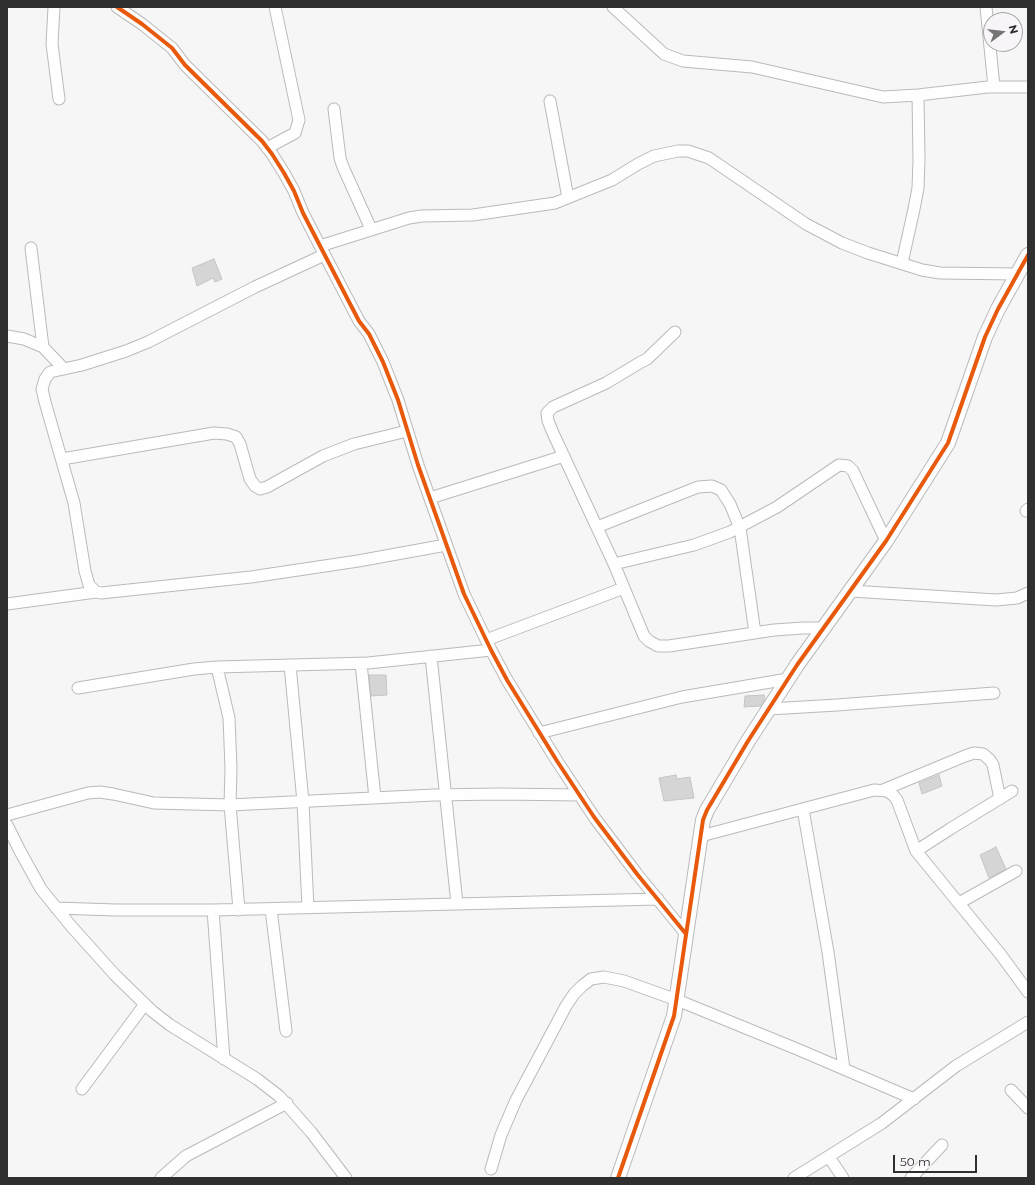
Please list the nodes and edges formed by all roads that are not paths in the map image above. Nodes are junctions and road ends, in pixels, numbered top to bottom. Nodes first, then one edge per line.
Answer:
1 (54, 7) edge
2 (117, 7) edge
3 (275, 7) edge
4 (613, 7) edge
5 (986, 7) edge
6 (994, 87) junction
7 (1028, 87) edge
8 (918, 95) junction
9 (59, 99) dead end
10 (550, 101) dead end
11 (334, 109) dead end
12 (267, 148) junction
13 (568, 198) junction
14 (371, 229) junction
15 (31, 248) dead end
16 (322, 250) junction
17 (1028, 256) edge
18 (902, 263) junction
19 (1018, 274) junction
20 (675, 332) dead end
21 (7, 336) edge
22 (43, 347) junction
23 (64, 369) junction
24 (408, 430) junction
25 (564, 456) junction
26 (62, 459) junction
27 (430, 498) junction
28 (597, 527) junction
29 (740, 528) junction
30 (886, 540) junction
31 (446, 545) junction
32 (614, 564) junction
33 (624, 588) junction
34 (851, 590) junction
35 (96, 592) junction
36 (1028, 594) edge
37 (7, 604) edge
38 (824, 628) junction
39 (755, 633) junction
40 (488, 645) junction
41 (432, 656) junction
42 (361, 663) junction
43 (290, 665) junction
44 (217, 667) junction
45 (788, 679) junction
46 (78, 688) dead end
47 (994, 693) dead end
48 (769, 709) junction
49 (539, 733) junction
50 (883, 790) junction
51 (1012, 791) dead end
52 (446, 795) junction
53 (580, 795) junction
54 (375, 798) junction
55 (1000, 798) junction
56 (303, 802) junction
57 (230, 805) junction
58 (803, 809) junction
59 (7, 815) edge
60 (7, 825) edge
61 (701, 836) junction
62 (916, 851) junction
63 (1016, 871) dead end
64 (658, 899) junction
65 (959, 903) junction
66 (457, 904) junction
67 (56, 908) junction
68 (308, 908) junction
69 (271, 909) junction
70 (213, 910) junction
71 (239, 910) junction
72 (686, 934) junction
73 (1028, 992) edge
74 (677, 1000) junction
75 (145, 1004) junction
76 (1028, 1022) edge
77 (286, 1031) dead end
78 (224, 1059) junction
79 (844, 1069) junction
80 (82, 1089) dead end
81 (1011, 1090) dead end
82 (914, 1099) junction
83 (287, 1103) junction
84 (1028, 1108) edge
85 (942, 1146) dead end
86 (829, 1157) junction
87 (491, 1169) dead end
88 (161, 1178) edge
89 (346, 1178) edge
90 (618, 1178) edge
91 (794, 1178) edge
92 (844, 1178) edge
93 (911, 1178) edge

1 - 9 street
2 - 12 street
3 - 12 street
4 - 8 street
5 - 6 street
6 - 7 street
6 - 8 street
8 - 18 street
10 - 13 street
11 - 14 street
12 - 16 street
13 - 14 street
13 - 18 street
14 - 16 street
15 - 22 street
16 - 23 street
16 - 24 street
17 - 19 street
18 - 19 street
19 - 30 street
20 - 25 street
21 - 22 street
22 - 23 street
23 - 26 street
24 - 26 street
24 - 27 street
25 - 27 street
25 - 28 street
26 - 35 street
27 - 31 street
28 - 29 street
28 - 32 street
29 - 30 street
29 - 32 street
29 - 39 street
30 - 34 street
31 - 35 street
31 - 40 street
32 - 33 street
33 - 39 street
33 - 40 street
34 - 36 street
34 - 38 street
35 - 37 street
38 - 39 street
38 - 45 street
40 - 41 street
40 - 49 street
41 - 42 street
41 - 52 street
42 - 43 street
42 - 54 street
43 - 44 street
43 - 56 street
44 - 46 street
44 - 57 street
45 - 48 street
45 - 49 street
47 - 48 street
48 - 61 street
49 - 53 street
50 - 55 street
50 - 58 street
50 - 62 street
51 - 55 street
52 - 53 street
52 - 54 street
52 - 66 street
53 - 64 street
54 - 56 street
55 - 62 street
56 - 57 street
56 - 68 street
57 - 59 street
57 - 71 street
58 - 61 street
58 - 79 street
60 - 67 street
61 - 72 street
62 - 65 street
63 - 65 street
64 - 66 street
64 - 72 street
65 - 73 street
66 - 68 street
67 - 70 street
67 - 75 street
68 - 69 street
69 - 71 street
69 - 77 street
70 - 71 street
70 - 78 street
72 - 74 street
74 - 79 street
74 - 87 street
74 - 90 street
75 - 78 street
75 - 80 street
76 - 82 street
78 - 83 street
79 - 82 street
81 - 84 street
82 - 86 street
83 - 88 street
83 - 89 street
85 - 93 street
86 - 91 street
86 - 92 street

